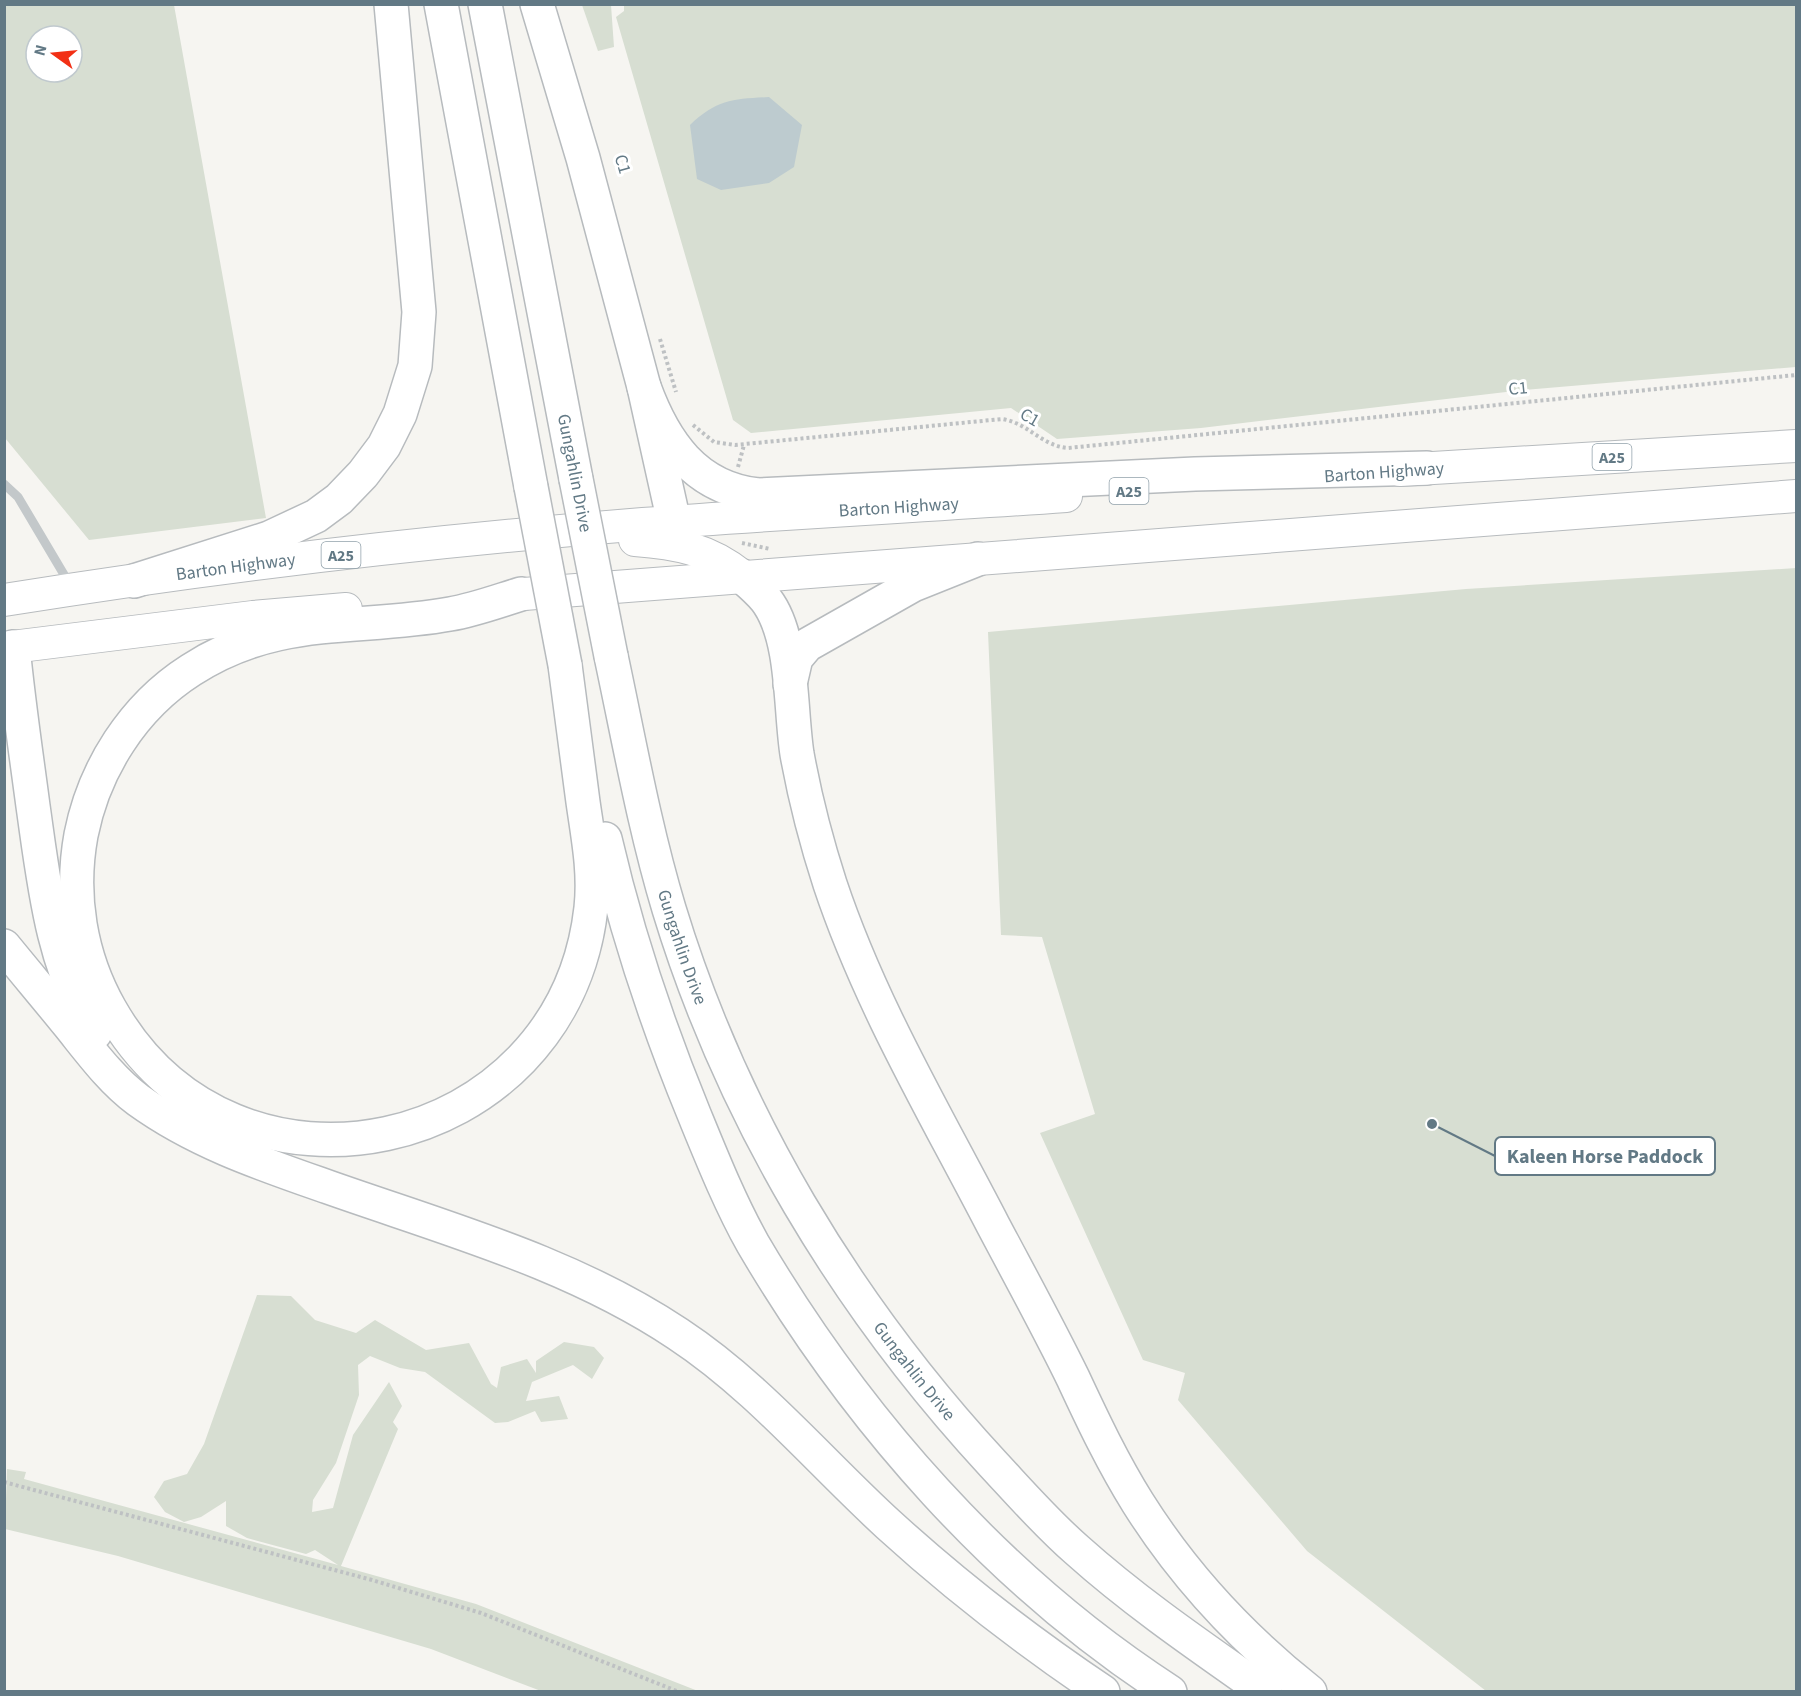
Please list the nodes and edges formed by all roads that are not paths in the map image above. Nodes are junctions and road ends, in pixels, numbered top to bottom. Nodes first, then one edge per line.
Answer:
1 (391, 4) edge
2 (441, 4) edge
3 (486, 4) edge
4 (537, 4) edge
5 (644, 387) junction
6 (1797, 446) edge
7 (1427, 468) junction
8 (4, 484) edge
9 (1797, 496) edge
10 (674, 533) junction
11 (978, 559) junction
12 (742, 576) junction
13 (134, 581) junction
14 (632, 585) junction
15 (65, 590) junction
16 (521, 594) junction
17 (4, 600) edge
18 (9, 647) edge
19 (565, 665) junction
20 (790, 703) junction
21 (4, 946) edge
22 (172, 1122) junction
23 (1103, 1692) edge
24 (1170, 1692) edge
25 (1264, 1692) edge
26 (1310, 1692) edge

1 - 13 highway
2 - 19 highway, bridge
3 - 25 highway, Gungahlin Drive, bridge
4 - 5 highway
5 - 7 highway
5 - 10 highway
6 - 7 highway, Barton Highway / A25
7 - 10 highway, Barton Highway / A25
8 - 15 lane
9 - 11 highway
10 - 12 highway
10 - 13 highway, Barton Highway / A25
10 - 14 highway
11 - 12 highway
11 - 20 highway
12 - 14 highway
12 - 20 highway
13 - 15 highway, Barton Highway / A25
14 - 16 highway
15 - 17 highway, Barton Highway / A25
15 - 18 highway
16 - 18 highway
16 - 19 highway
18 - 22 highway
19 - 24 highway
20 - 26 highway
21 - 22 highway
22 - 23 highway

